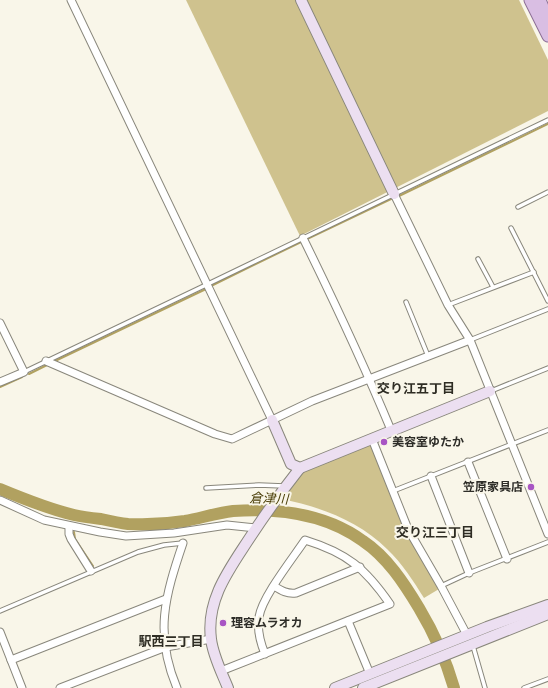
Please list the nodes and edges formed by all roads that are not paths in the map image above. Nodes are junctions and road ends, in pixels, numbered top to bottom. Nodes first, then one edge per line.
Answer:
1 (71, 0) edge
2 (301, 0) edge
3 (530, 0) edge
4 (540, 0) edge
5 (548, 19) edge
6 (548, 36) edge
7 (548, 120) edge
8 (548, 192) edge
9 (394, 194) junction
10 (518, 206) dead end
11 (510, 228) dead end
12 (303, 238) junction
13 (478, 259) dead end
14 (534, 272) junction
15 (208, 284) junction
16 (493, 287) junction
17 (548, 301) edge
18 (406, 302) dead end
19 (448, 305) junction
20 (548, 309) edge
21 (0, 323) edge
22 (470, 340) junction
23 (428, 356) junction
24 (46, 361) junction
25 (548, 368) edge
26 (24, 372) junction
27 (370, 379) junction
28 (0, 382) edge
29 (490, 391) junction
30 (272, 420) junction
31 (391, 430) junction
32 (548, 430) edge
33 (372, 439) junction
34 (511, 444) junction
35 (468, 462) junction
36 (300, 468) junction
37 (431, 476) junction
38 (285, 486) junction
39 (206, 488) dead end
40 (393, 492) junction
41 (0, 500) edge
42 (69, 526) junction
43 (257, 526) junction
44 (548, 534) edge
45 (548, 542) edge
46 (183, 543) joint
47 (506, 559) junction
48 (360, 567) junction
49 (91, 571) junction
50 (469, 573) junction
51 (274, 586) junction
52 (441, 586) junction
53 (166, 598) junction
54 (548, 605) edge
55 (0, 611) edge
56 (548, 614) edge
57 (348, 621) junction
58 (0, 632) edge
59 (467, 636) junction
60 (211, 639) junction
61 (473, 645) junction
62 (166, 647) junction
63 (265, 654) junction
64 (11, 660) junction
65 (221, 671) junction
66 (370, 674) junction
67 (548, 679) edge
68 (538, 682) junction
69 (22, 688) edge
70 (60, 688) edge
71 (177, 688) edge
72 (228, 688) edge
73 (335, 688) edge
74 (363, 688) edge
75 (485, 688) edge
76 (524, 688) edge
77 (541, 688) edge

1 - 15 street
2 - 9 street
3 - 6 main road
4 - 5 main road
7 - 9 lane
8 - 10 lane
9 - 12 lane
9 - 19 street
11 - 14 lane
12 - 15 lane
12 - 27 street
13 - 16 lane
14 - 16 lane
14 - 17 lane
15 - 24 lane
15 - 30 street
16 - 19 lane
18 - 23 lane
19 - 22 street
20 - 22 lane
21 - 26 street
22 - 23 street
22 - 29 street
23 - 27 street
24 - 26 lane
24 - 30 street
25 - 29 lane
26 - 28 street
27 - 30 street
27 - 31 street
29 - 31 street
29 - 34 street
30 - 36 street
31 - 33 street
32 - 34 lane
33 - 36 street
33 - 40 street
34 - 35 lane
34 - 44 street
35 - 37 lane
35 - 47 street
36 - 38 street
37 - 40 lane
37 - 50 street
38 - 39 lane
38 - 43 street
40 - 52 street
41 - 42 street
42 - 43 street
42 - 49 street
43 - 60 street
45 - 47 lane
46 - 49 lane
46 - 53 street
47 - 50 lane
48 - 51 street
48 - 51 street
48 - 57 street
49 - 55 lane
50 - 52 lane
51 - 63 street
52 - 59 street
53 - 62 street
53 - 64 street
54 - 59 street
56 - 61 street
57 - 63 street
57 - 66 street
58 - 64 street
59 - 66 street
60 - 62 street
60 - 65 street
61 - 74 street
61 - 75 lane
62 - 70 street
62 - 71 street
63 - 65 street
64 - 69 street
65 - 72 street
66 - 73 street
67 - 68 lane
68 - 76 lane
68 - 77 lane

